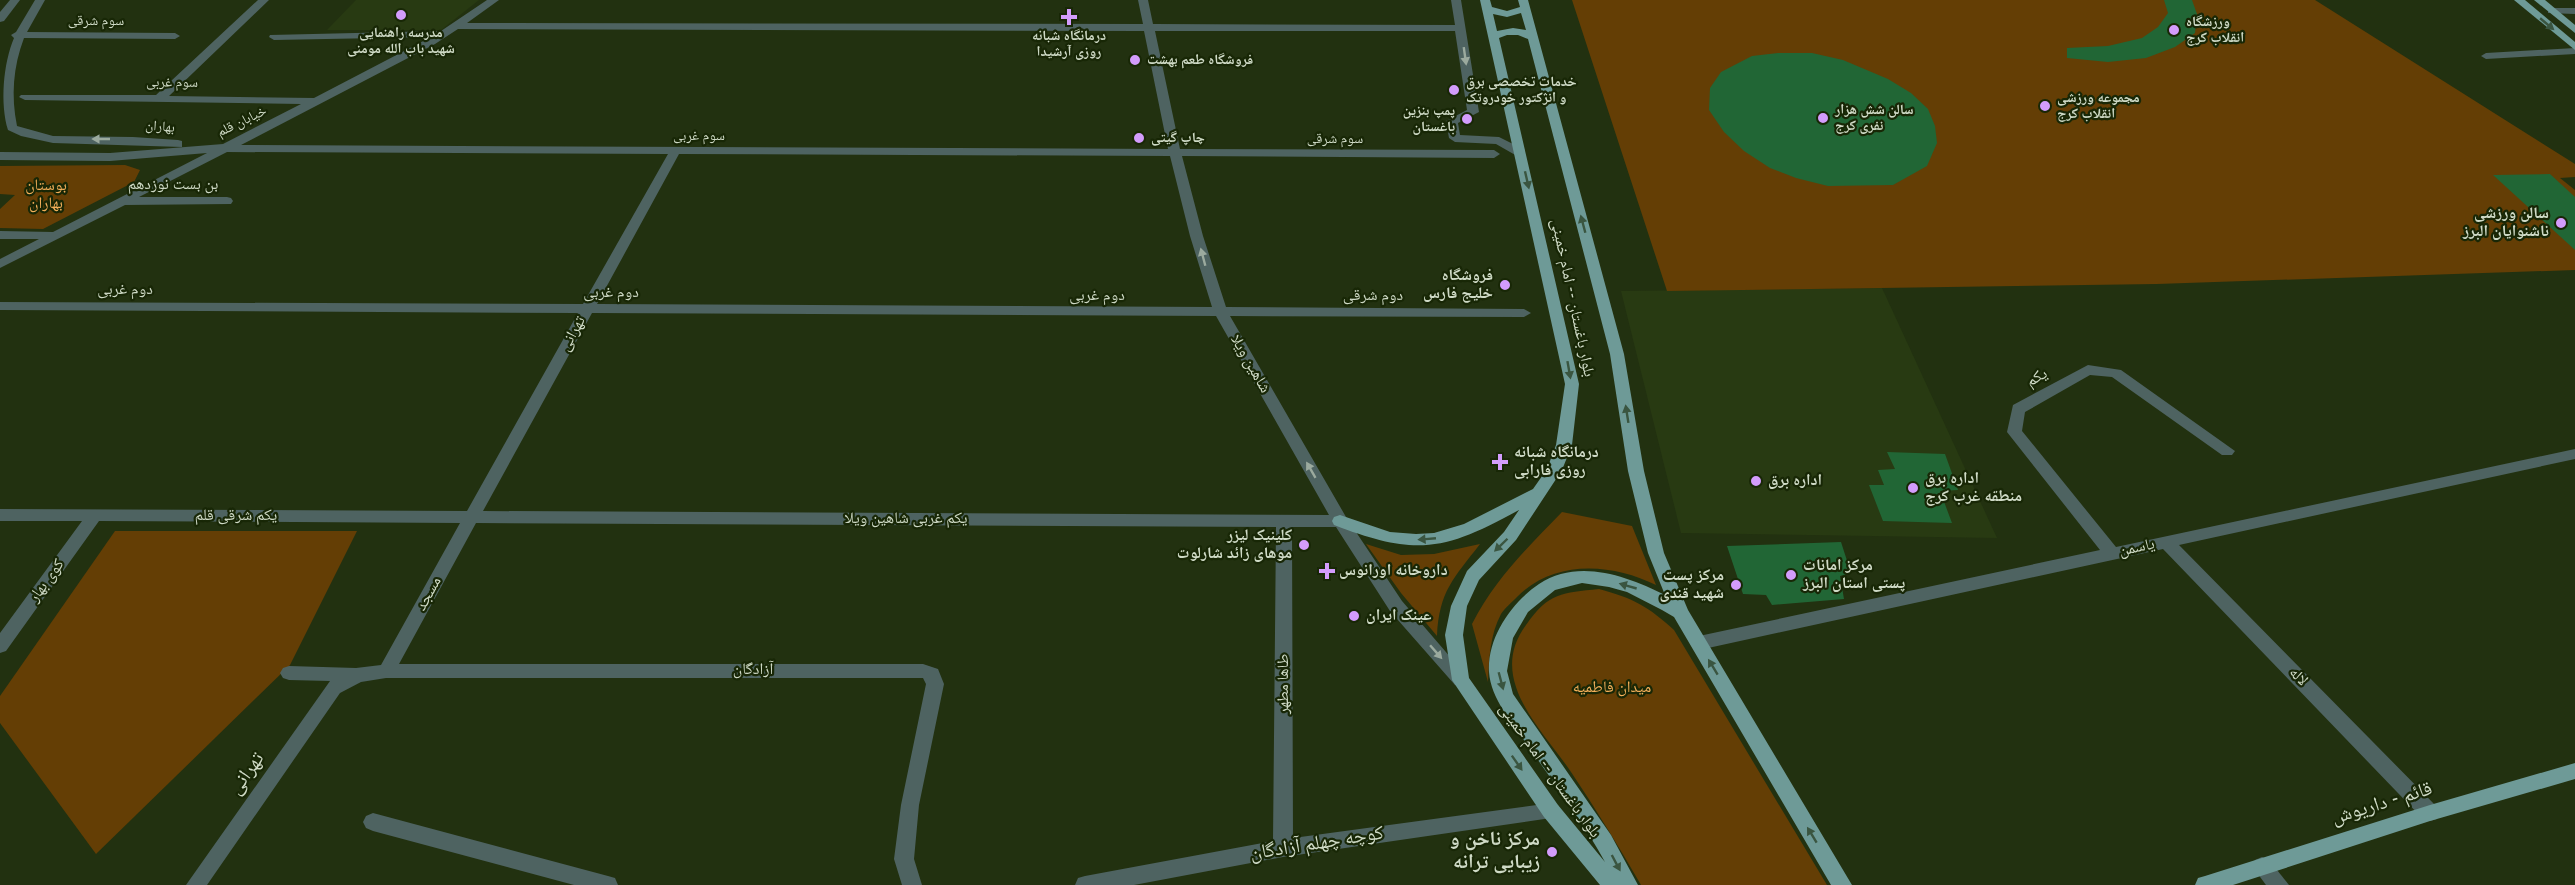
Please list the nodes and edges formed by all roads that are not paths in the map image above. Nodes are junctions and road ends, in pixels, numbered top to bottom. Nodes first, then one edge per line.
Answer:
1 (15, 0) edge
2 (40, 0) edge
3 (264, 0) edge
4 (494, 0) edge
5 (1143, 0) edge
6 (1456, 0) edge
7 (2519, 0) edge
8 (2539, 0) edge
9 (1486, 4) edge
10 (1525, 4) edge
11 (2552, 11) junction
12 (2575, 11) edge
13 (0, 19) edge
14 (458, 26) junction
15 (1149, 27) junction
16 (1460, 28) junction
17 (2575, 30) edge
18 (444, 34) junction
19 (16, 35) junction
20 (176, 36) dead end
21 (274, 37) dead end
22 (1493, 37) junction
23 (1533, 37) junction
24 (2575, 49) edge
25 (2486, 56) dead end
26 (25, 97) dead end
27 (161, 98) junction
28 (318, 101) junction
29 (129, 140) junction
30 (222, 148) junction
31 (675, 151) junction
32 (1176, 153) junction
33 (1521, 153) junction
34 (1494, 154) dead end
35 (1, 156) edge
36 (110, 157) junction
37 (120, 201) junction
38 (227, 201) dead end
39 (0, 235) edge
40 (55, 235) junction
41 (0, 264) edge
42 (0, 306) edge
43 (586, 309) junction
44 (1221, 313) junction
45 (1524, 313) dead end
46 (2227, 451) dead end
47 (2575, 454) edge
48 (1539, 493) junction
49 (0, 515) edge
50 (95, 516) junction
51 (472, 517) junction
52 (1284, 520) junction
53 (1340, 520) junction
54 (2166, 542) junction
55 (2112, 554) junction
56 (1680, 612) junction
57 (1699, 643) junction
58 (0, 646) edge
59 (386, 671) junction
60 (289, 673) dead end
61 (358, 675) junction
62 (1461, 680) junction
63 (334, 688) joint
64 (2575, 771) edge
65 (1551, 812) junction
66 (2430, 813) junction
67 (373, 822) dead end
68 (1283, 848) junction
69 (2262, 866) junction
70 (196, 885) edge
71 (608, 885) edge
72 (912, 885) edge
73 (1085, 885) edge
74 (1612, 885) edge
75 (1628, 885) edge
76 (1842, 885) edge
77 (2205, 885) edge
78 (2279, 885) edge

1 - 13 street
2 - 19 street, بهاران
3 - 27 street
4 - 14 street, خیابان قلم
5 - 15 street, شاهین ویلا
6 - 16 street
7 -> 24 main road
8 - 11 main road
9 - 10 main road
9 - 22 main road, بلوار باغستان -- امام خمینی
10 - 23 main road, بلوار باغستان -- امام خمینی
11 - 12 street
11 - 17 main road
14 - 15 street
14 - 18 street, خیابان قلم
15 - 16 street
15 - 32 street, شاهین ویلا
16 -> 33 street
18 - 21 street
18 - 28 street, خیابان قلم
19 - 20 street, سوم شرقی
29 -> 19 street, بهاران
22 - 23 main road
22 - 33 main road, بلوار باغستان -- امام خمینی
56 -> 23 main road, بلوار باغستان -- امام خمینی
24 - 25 street
26 - 27 street, سوم غربی
27 - 28 street, سوم غربی
28 - 30 street, خیابان قلم
29 - 30 street, بهاران
29 - 36 street
30 - 31 street, سوم غربی
30 - 36 street, بهاران
30 - 37 street, خیابان قلم
31 - 32 street, سوم غربی
31 - 43 street, تهرانی
32 - 34 street, سوم شرقی
44 -> 32 street, شاهین ویلا
33 -> 48 main road, بلوار باغستان -- امام خمینی
35 - 36 street, بهاران
37 - 38 street, بن بست نوزدهم
37 - 40 street, خیابان قلم
39 - 40 street
40 - 41 street, خیابان قلم
42 - 43 street, دوم غربی
43 - 44 street, دوم غربی
43 - 51 street, تهرانی
44 - 45 street, دوم شرقی
53 -> 44 street, شاهین ویلا
46 - 55 street, یکم
47 - 54 street, یاسمن
48 -> 53 main road
48 -> 62 main road, بلوار باغستان -- امام خمینی
49 - 50 street, یکم شرقی قلم
50 - 51 street, یکم شرقی قلم
50 - 58 street, کوی بهار
51 - 52 street, یکم غربی شاهین ویلا
51 - 59 street, مسجد
52 - 53 street, یکم غربی شاهین ویلا
52 - 68 street, طاها مطهر
53 -> 62 street, شاهین ویلا
54 - 55 street, یاسمن
54 - 66 street, لاله
55 - 57 street, یاسمن
56 - 57 main road, بلوار باغستان -- امام خمینی
56 -> 75 main road
76 -> 57 main road, بلوار باغستان -- امام خمینی
59 - 61 street, آزادگان
59 - 72 street, آزادگان
60 - 61 street, آزادگان
61 - 63 street, آزادگان
62 -> 65 main road, بلوار باغستان -- امام خمینی
63 - 70 street, تهرانی
64 - 66 main road, قائم - داریوش
65 - 68 street, کوچه چهلم آزادگان
65 - 74 main road, بلوار باغستان -- امام خمینی
66 - 69 main road, قائم - داریوش
67 - 71 street
68 - 73 street, کوچه چهلم آزادگان
69 - 77 main road, قائم - داریوش
69 - 78 street

